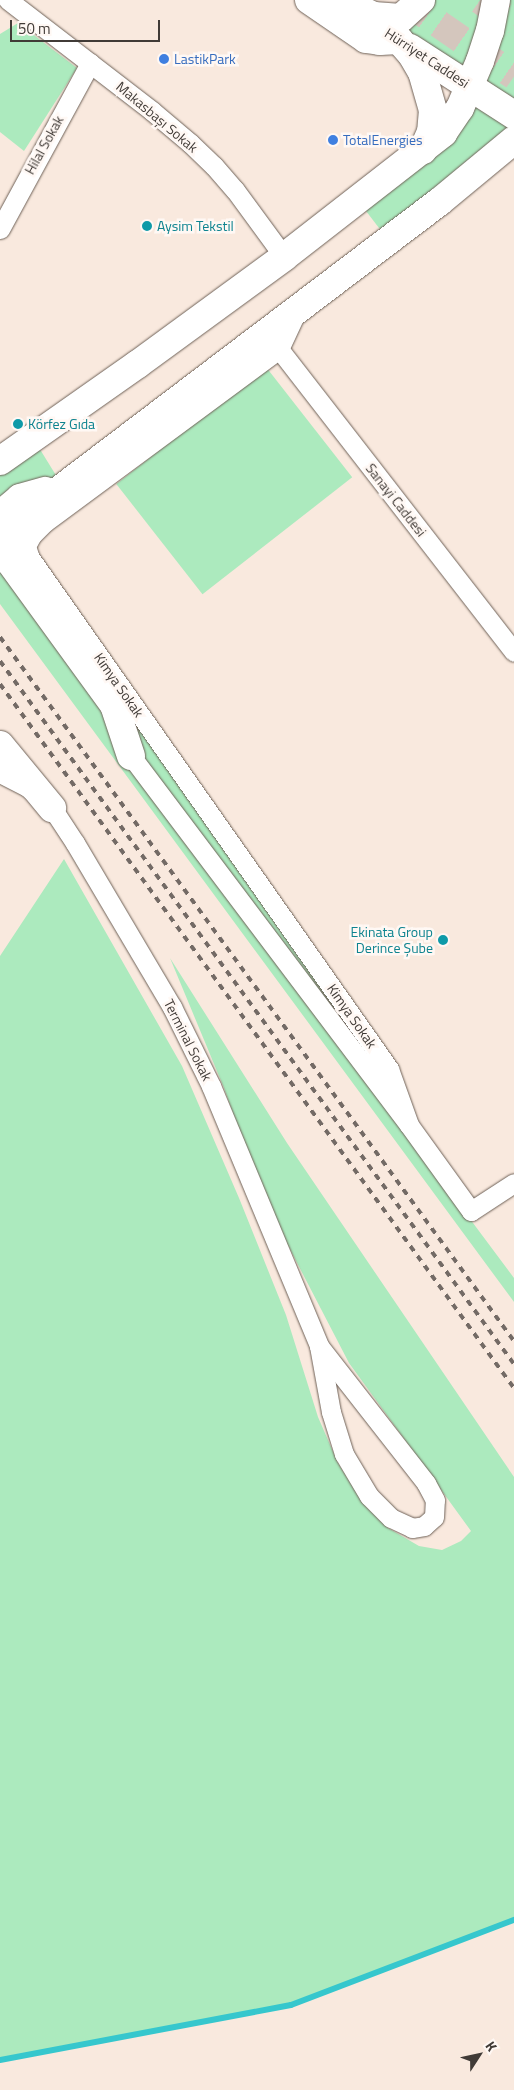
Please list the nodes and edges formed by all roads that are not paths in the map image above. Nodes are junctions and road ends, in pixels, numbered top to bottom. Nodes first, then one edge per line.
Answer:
1 (8, 0) edge
2 (309, 0) edge
3 (341, 0) edge
4 (421, 0) edge
5 (496, 0) edge
6 (399, 40) junction
7 (90, 63) junction
8 (499, 104) edge
9 (514, 140) edge
10 (422, 151) junction
11 (514, 158) edge
12 (456, 189) junction
13 (0, 229) edge
14 (284, 257) junction
15 (296, 312) junction
16 (279, 349) junction
17 (31, 441) junction
18 (0, 461) edge
19 (0, 481) edge
20 (66, 486) junction
21 (0, 515) edge
22 (0, 578) edge
23 (514, 652) edge
24 (0, 745) edge
25 (131, 756) junction
26 (0, 773) edge
27 (52, 808) junction
28 (409, 1125) junction
29 (514, 1183) edge
30 (319, 1346) junction

1 - 7 street, Makasbaşı Sokak
2 - 6 main road
3 - 4 main road
3 - 6 main road, Hürriyet Caddesi
5 - 8 main road
6 - 8 main road, Hürriyet Caddesi
6 - 10 main road
7 - 13 street, Hilal Sokak
7 - 14 street, Makasbaşı Sokak
8 - 10 main road
9 - 12 main road
10 - 14 main road
11 - 12 main road
12 - 15 main road
14 - 17 main road
15 - 16 street, Kimya Sokak
15 - 20 main road
16 - 23 street, Sanayi Caddesi
16 - 28 street, Kimya Sokak
17 - 18 main road
17 - 19 main road
20 - 21 main road
20 - 25 main road
22 - 25 main road
24 - 27 main road
25 - 28 street, Kimya Sokak
26 - 27 street, Terminal Sokak
27 - 30 street, Terminal Sokak
28 - 29 street, Kimya Sokak
30 - 30 street

